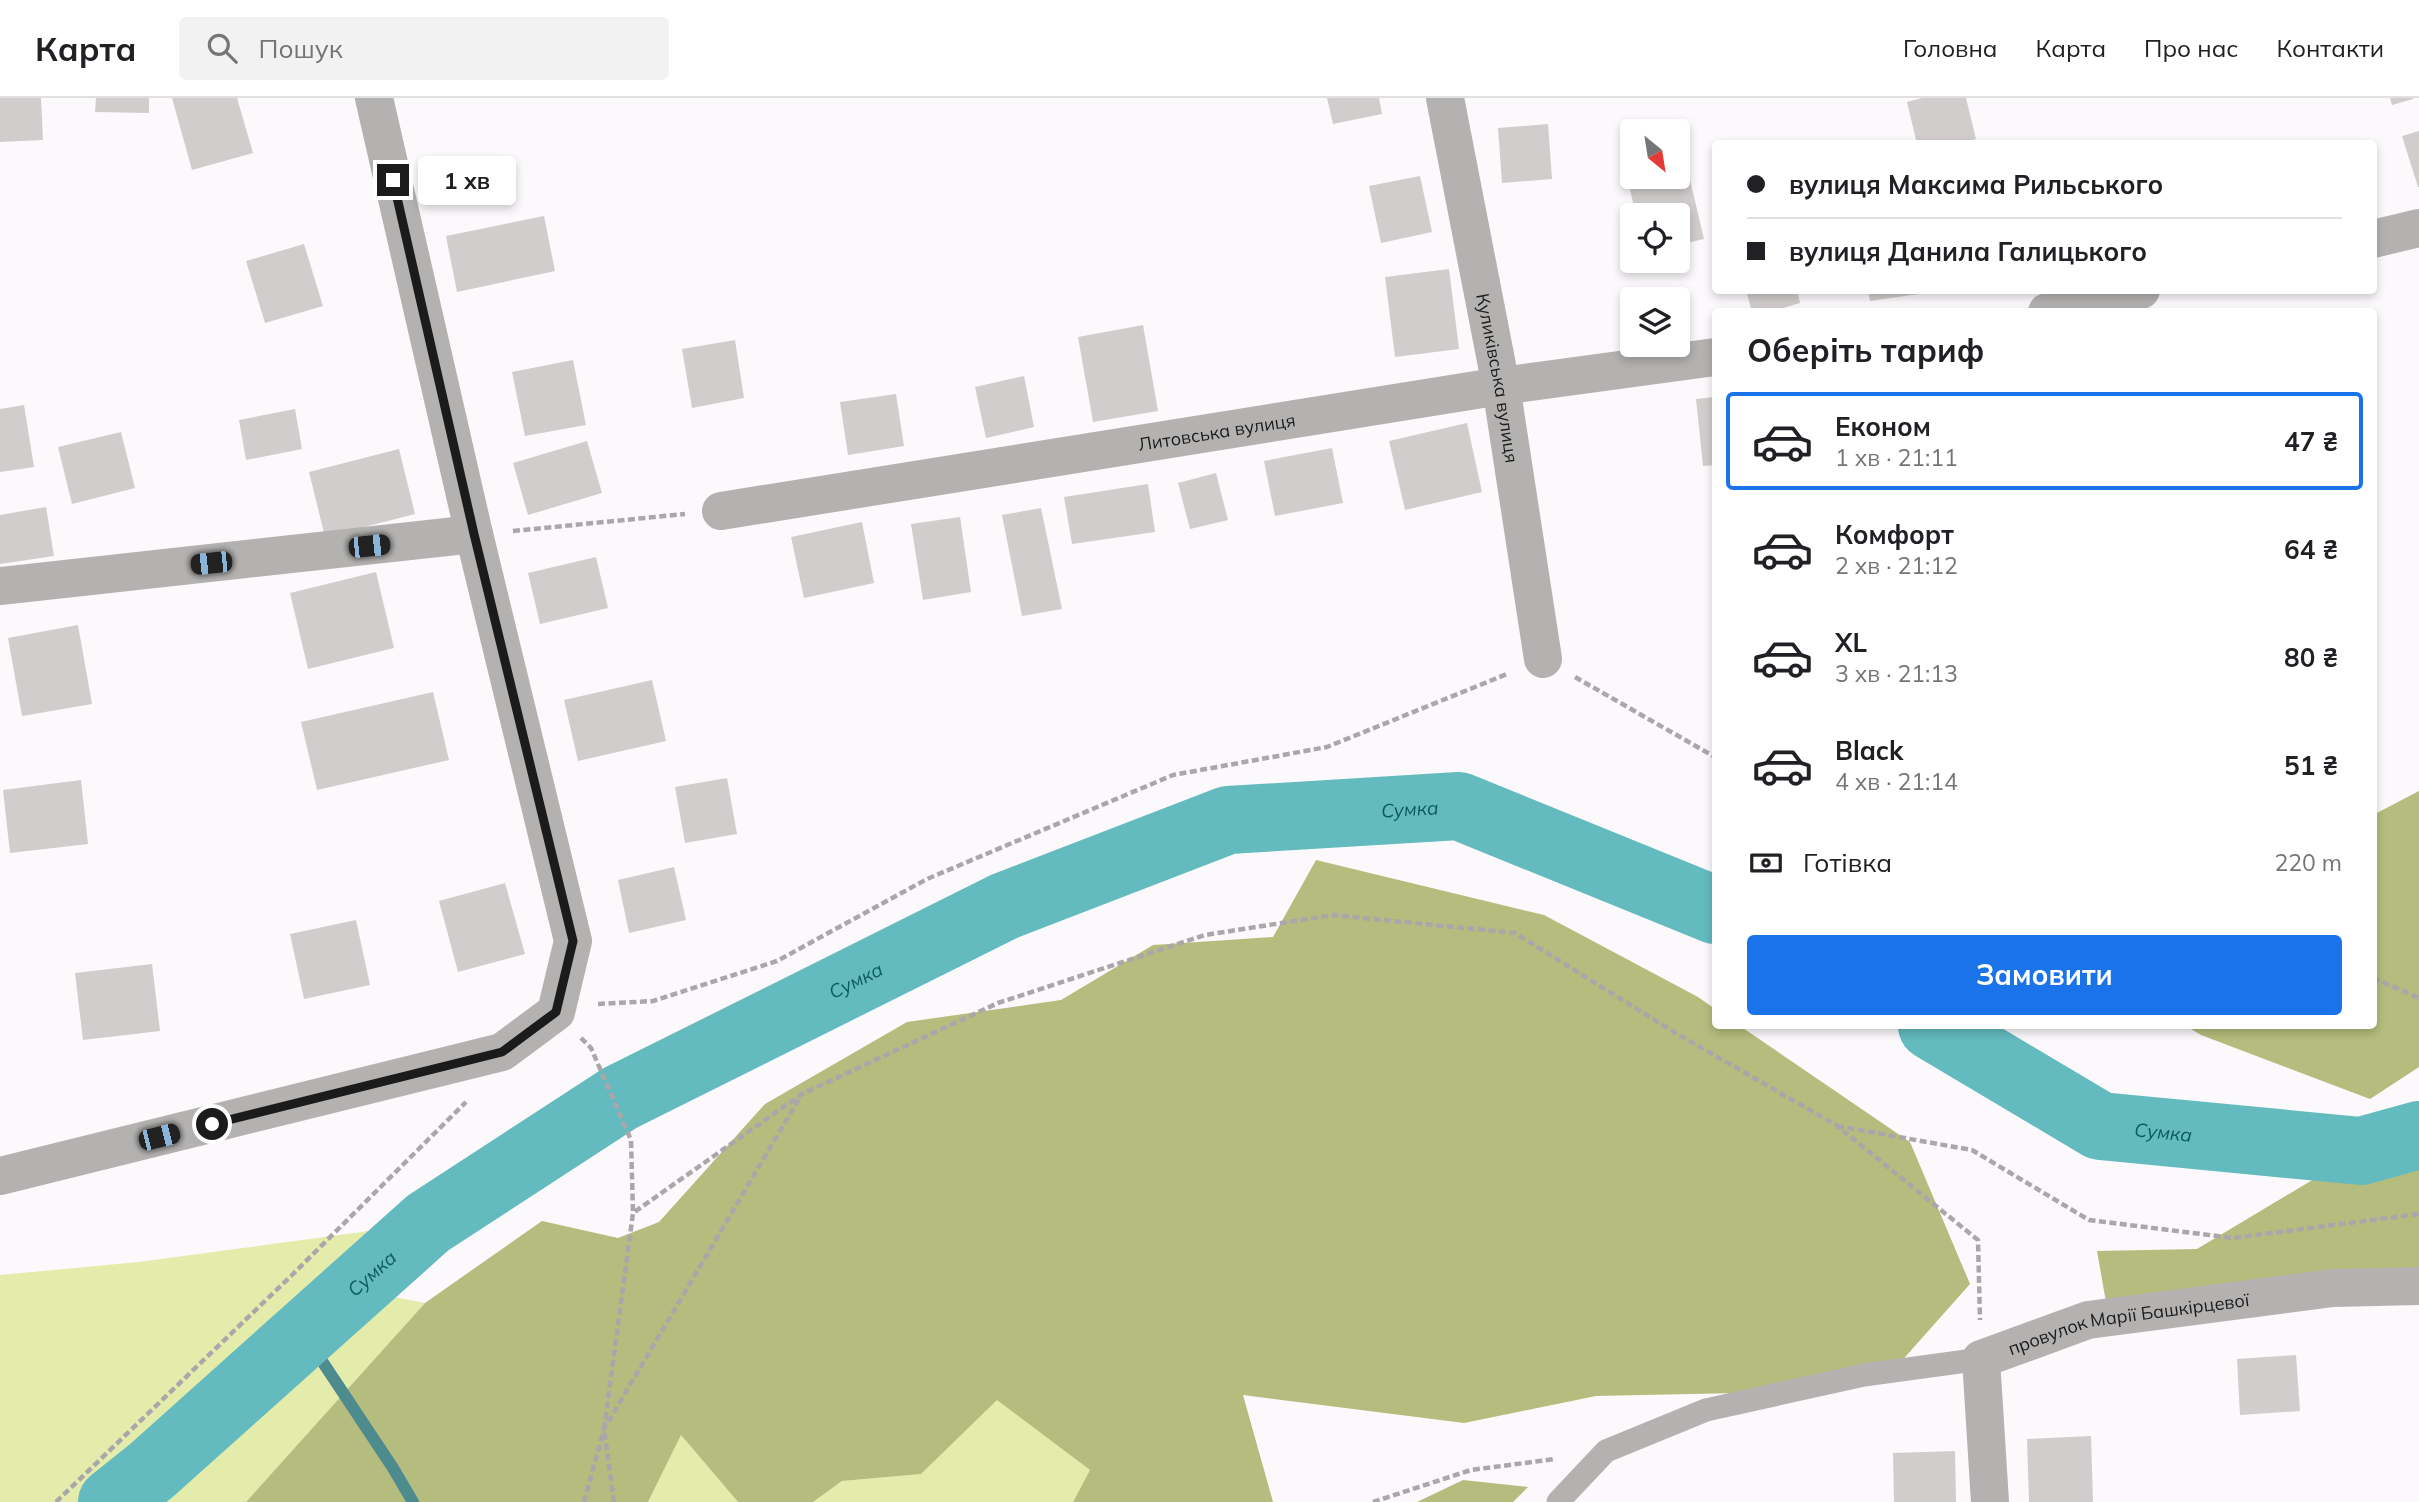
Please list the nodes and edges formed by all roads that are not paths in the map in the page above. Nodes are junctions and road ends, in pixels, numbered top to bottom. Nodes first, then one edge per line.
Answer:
1 (374, 98) edge
2 (1445, 98) edge
3 (2419, 228) edge
4 (2377, 238) edge
5 (2124, 294) edge
6 (2064, 308) edge
7 (1712, 357) edge
8 (1501, 386) junction
9 (721, 511) road end
10 (474, 534) junction
11 (0, 586) edge
12 (1543, 659) road end
13 (0, 1176) edge
14 (2419, 1286) edge
15 (1981, 1359) junction
16 (1558, 1502) edge
17 (1990, 1502) edge

1 - 10 street
2 - 8 street, Куликівська вулиця
3 - 4 street
5 - 6 street
7 - 8 street, Литовська вулиця
8 - 9 street, Литовська вулиця
8 - 12 street, Куликівська вулиця
10 - 11 street
10 - 13 street
14 - 15 street, провулок Марії Башкірцевої
15 - 16 lane
15 - 17 street

